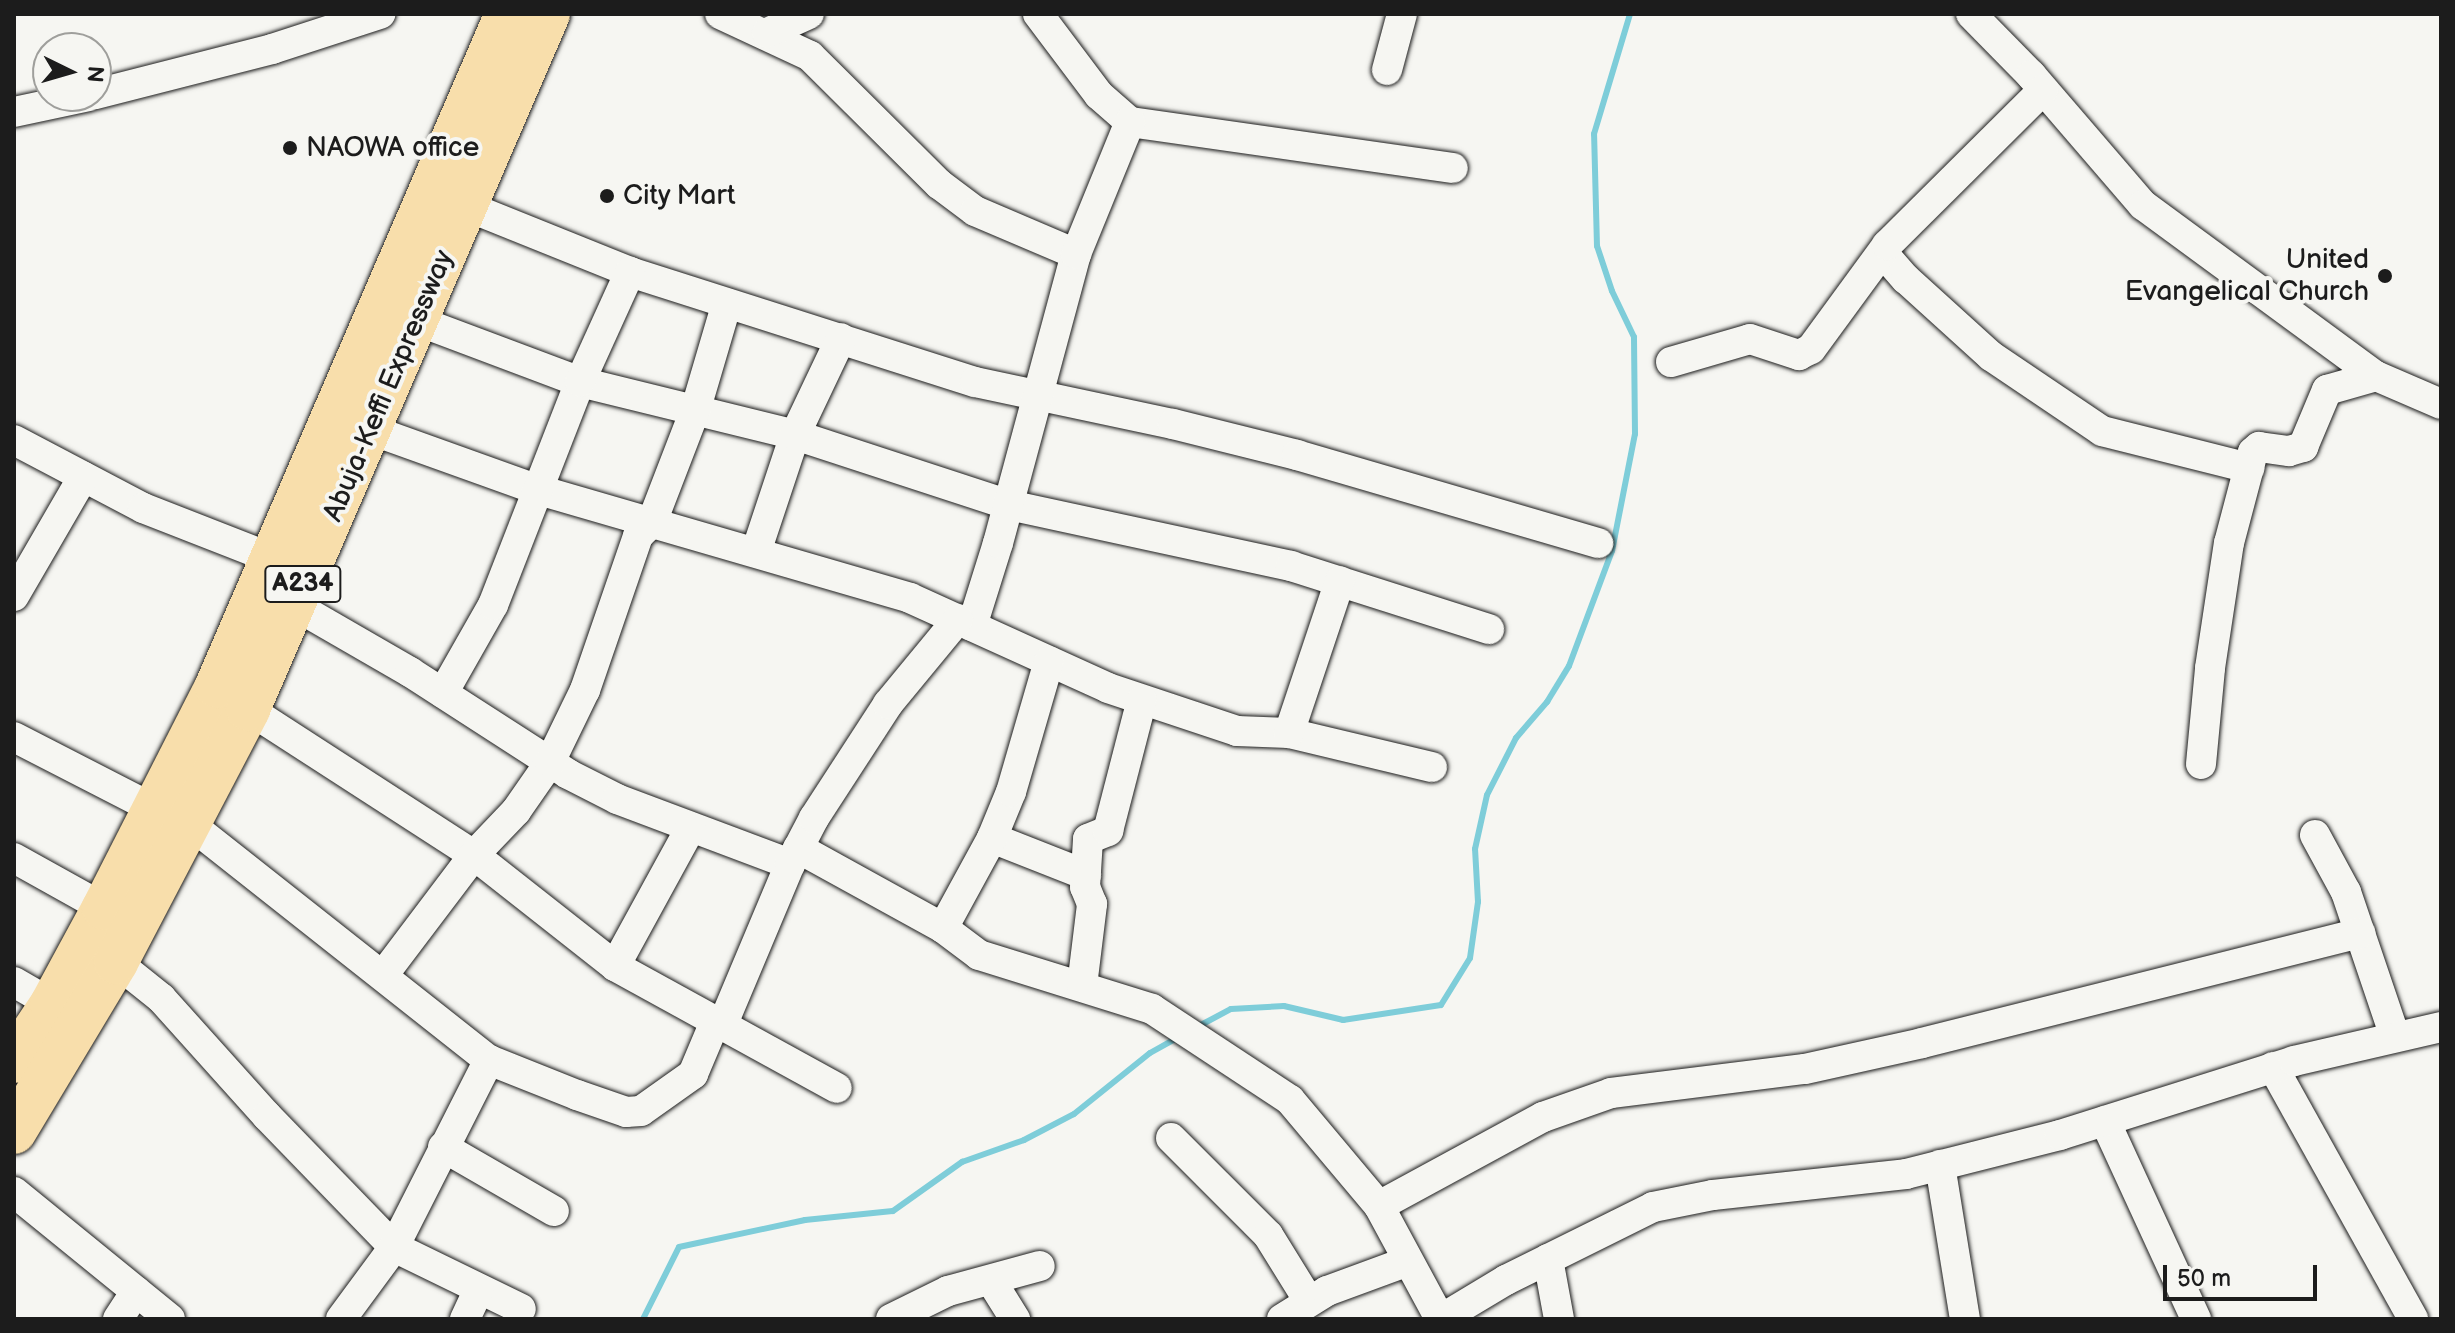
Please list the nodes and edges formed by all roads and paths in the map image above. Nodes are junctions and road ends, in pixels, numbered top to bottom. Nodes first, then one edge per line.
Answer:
1 (380, 14) edge
2 (507, 14) edge
3 (548, 14) edge
4 (720, 14) edge
5 (809, 14) edge
6 (1038, 14) edge
7 (1402, 14) edge
8 (1971, 14) edge
9 (767, 33) junction
10 (1387, 70) dead end
11 (112, 90) edge
12 (2043, 90) junction
13 (1130, 122) junction
14 (1453, 168) dead end
15 (466, 206) junction
16 (1883, 253) junction
17 (1076, 254) junction
18 (630, 272) junction
19 (727, 303) junction
20 (418, 321) junction
21 (841, 338) junction
22 (1671, 362) dead end
23 (2376, 376) junction
24 (580, 382) junction
25 (2438, 396) edge
26 (1037, 398) junction
27 (696, 408) junction
28 (371, 430) junction
29 (795, 435) junction
30 (14, 440) edge
31 (2249, 468) junction
32 (83, 477) junction
33 (539, 490) junction
34 (1009, 505) junction
35 (652, 522) junction
36 (1598, 543) dead end
37 (756, 552) junction
38 (274, 559) junction
39 (1340, 581) junction
40 (14, 596) edge
41 (294, 605) junction
42 (965, 623) junction
43 (1489, 629) dead end
44 (1049, 661) junction
45 (443, 693) junction
46 (1142, 700) junction
47 (248, 709) junction
48 (1289, 733) junction
49 (14, 737) edge
50 (550, 762) junction
51 (2201, 764) dead end
52 (1432, 767) dead end
53 (172, 817) junction
54 (691, 827) junction
55 (2315, 835) dead end
56 (992, 838) junction
57 (474, 855) junction
58 (794, 856) junction
59 (14, 858) edge
60 (1086, 875) junction
61 (104, 908) junction
62 (943, 928) junction
63 (2360, 933) junction
64 (116, 962) junction
65 (615, 966) junction
66 (384, 974) junction
67 (14, 982) edge
68 (1082, 986) junction
69 (52, 1004) junction
70 (718, 1024) junction
71 (2441, 1027) edge
72 (2395, 1037) junction
73 (489, 1060) junction
74 (14, 1061) edge
75 (2273, 1067) junction
76 (837, 1088) dead end
77 (2105, 1121) junction
78 (14, 1132) edge
79 (1171, 1138) dead end
80 (443, 1147) junction
81 (1940, 1165) junction
82 (14, 1192) edge
83 (1379, 1206) junction
84 (554, 1211) dead end
85 (394, 1247) junction
86 (1548, 1259) junction
87 (1406, 1262) junction
88 (1040, 1266) dead end
89 (992, 1282) junction
90 (479, 1289) junction
91 (136, 1291) junction
92 (1309, 1301) junction
93 (521, 1309) dead end
94 (2192, 1318) edge
95 (118, 1319) edge
96 (170, 1319) edge
97 (341, 1319) edge
98 (465, 1319) edge
99 (891, 1319) edge
100 (1015, 1319) edge
101 (1282, 1319) edge
102 (1440, 1319) edge
103 (1559, 1319) edge
104 (1965, 1319) edge
105 (2413, 1319) edge

1 - 11 street
2 - 38 highway, Abuja-Keffi Expressway / A234
3 - 15 highway, Abuja-Keffi Expressway / A234
4 - 9 street
5 - 9 street
6 - 13 street
7 - 10 street
8 - 12 street
9 - 17 street
12 - 16 street
12 - 23 street
13 - 14 street
13 - 17 street
15 - 18 street
15 - 20 highway, Abuja-Keffi Expressway / A234
16 - 22 street
16 - 31 street
17 - 26 street
18 - 19 street
18 - 24 street
19 - 21 street
19 - 27 street
20 - 24 street
20 - 28 highway, Abuja-Keffi Expressway / A234
21 - 26 street
21 - 29 street
23 - 25 street
23 - 31 street
24 - 27 street
24 - 33 street
26 - 34 street
26 - 36 street
27 - 29 street
27 - 35 street
28 - 33 street
28 - 41 highway, Abuja-Keffi Expressway / A234
29 - 34 street
29 - 37 street
30 - 32 street
31 - 51 street
32 - 38 street
32 - 40 street
33 - 35 street
33 - 45 street
34 - 39 street
34 - 42 street
35 - 37 street
35 - 50 street
37 - 42 street
38 - 53 highway, Abuja-Keffi Expressway / A234
39 - 43 street
39 - 48 street
41 - 45 street
41 - 47 highway, Abuja-Keffi Expressway / A234
42 - 44 street
42 - 58 street
44 - 46 street
44 - 56 street
45 - 50 street
46 - 48 street
46 - 60 street
47 - 53 highway, Abuja-Keffi Expressway / A234
47 - 57 street
48 - 52 street
49 - 53 street
50 - 54 street
50 - 57 street
53 - 61 highway, Abuja-Keffi Expressway / A234
53 - 64 highway, Abuja-Keffi Expressway / A234
53 - 66 street
54 - 58 street
54 - 65 street
55 - 63 street
56 - 60 street
56 - 62 street
57 - 65 street
57 - 66 street
58 - 62 street
58 - 70 street
59 - 61 street
60 - 68 street
61 - 69 highway, Abuja-Keffi Expressway / A234
62 - 68 street
63 - 72 street
63 - 83 street
64 - 78 highway, Abuja-Keffi Expressway / A234
64 - 85 street
65 - 70 street
66 - 73 street
67 - 69 street
68 - 83 street
69 - 74 highway, Abuja-Keffi Expressway / A234
70 - 73 street
70 - 76 street
71 - 72 street
72 - 75 street
73 - 80 street
75 - 77 street
75 - 105 street
77 - 81 street
77 - 94 street
79 - 92 street
80 - 84 street
80 - 85 street
81 - 86 street
81 - 104 street
82 - 91 street
83 - 87 street
85 - 90 street
85 - 97 street
86 - 102 street
86 - 103 street
87 - 92 street
87 - 102 street
88 - 89 street
89 - 99 street
89 - 100 street
90 - 93 street
90 - 98 street
91 - 95 street
91 - 96 street
92 - 101 street

